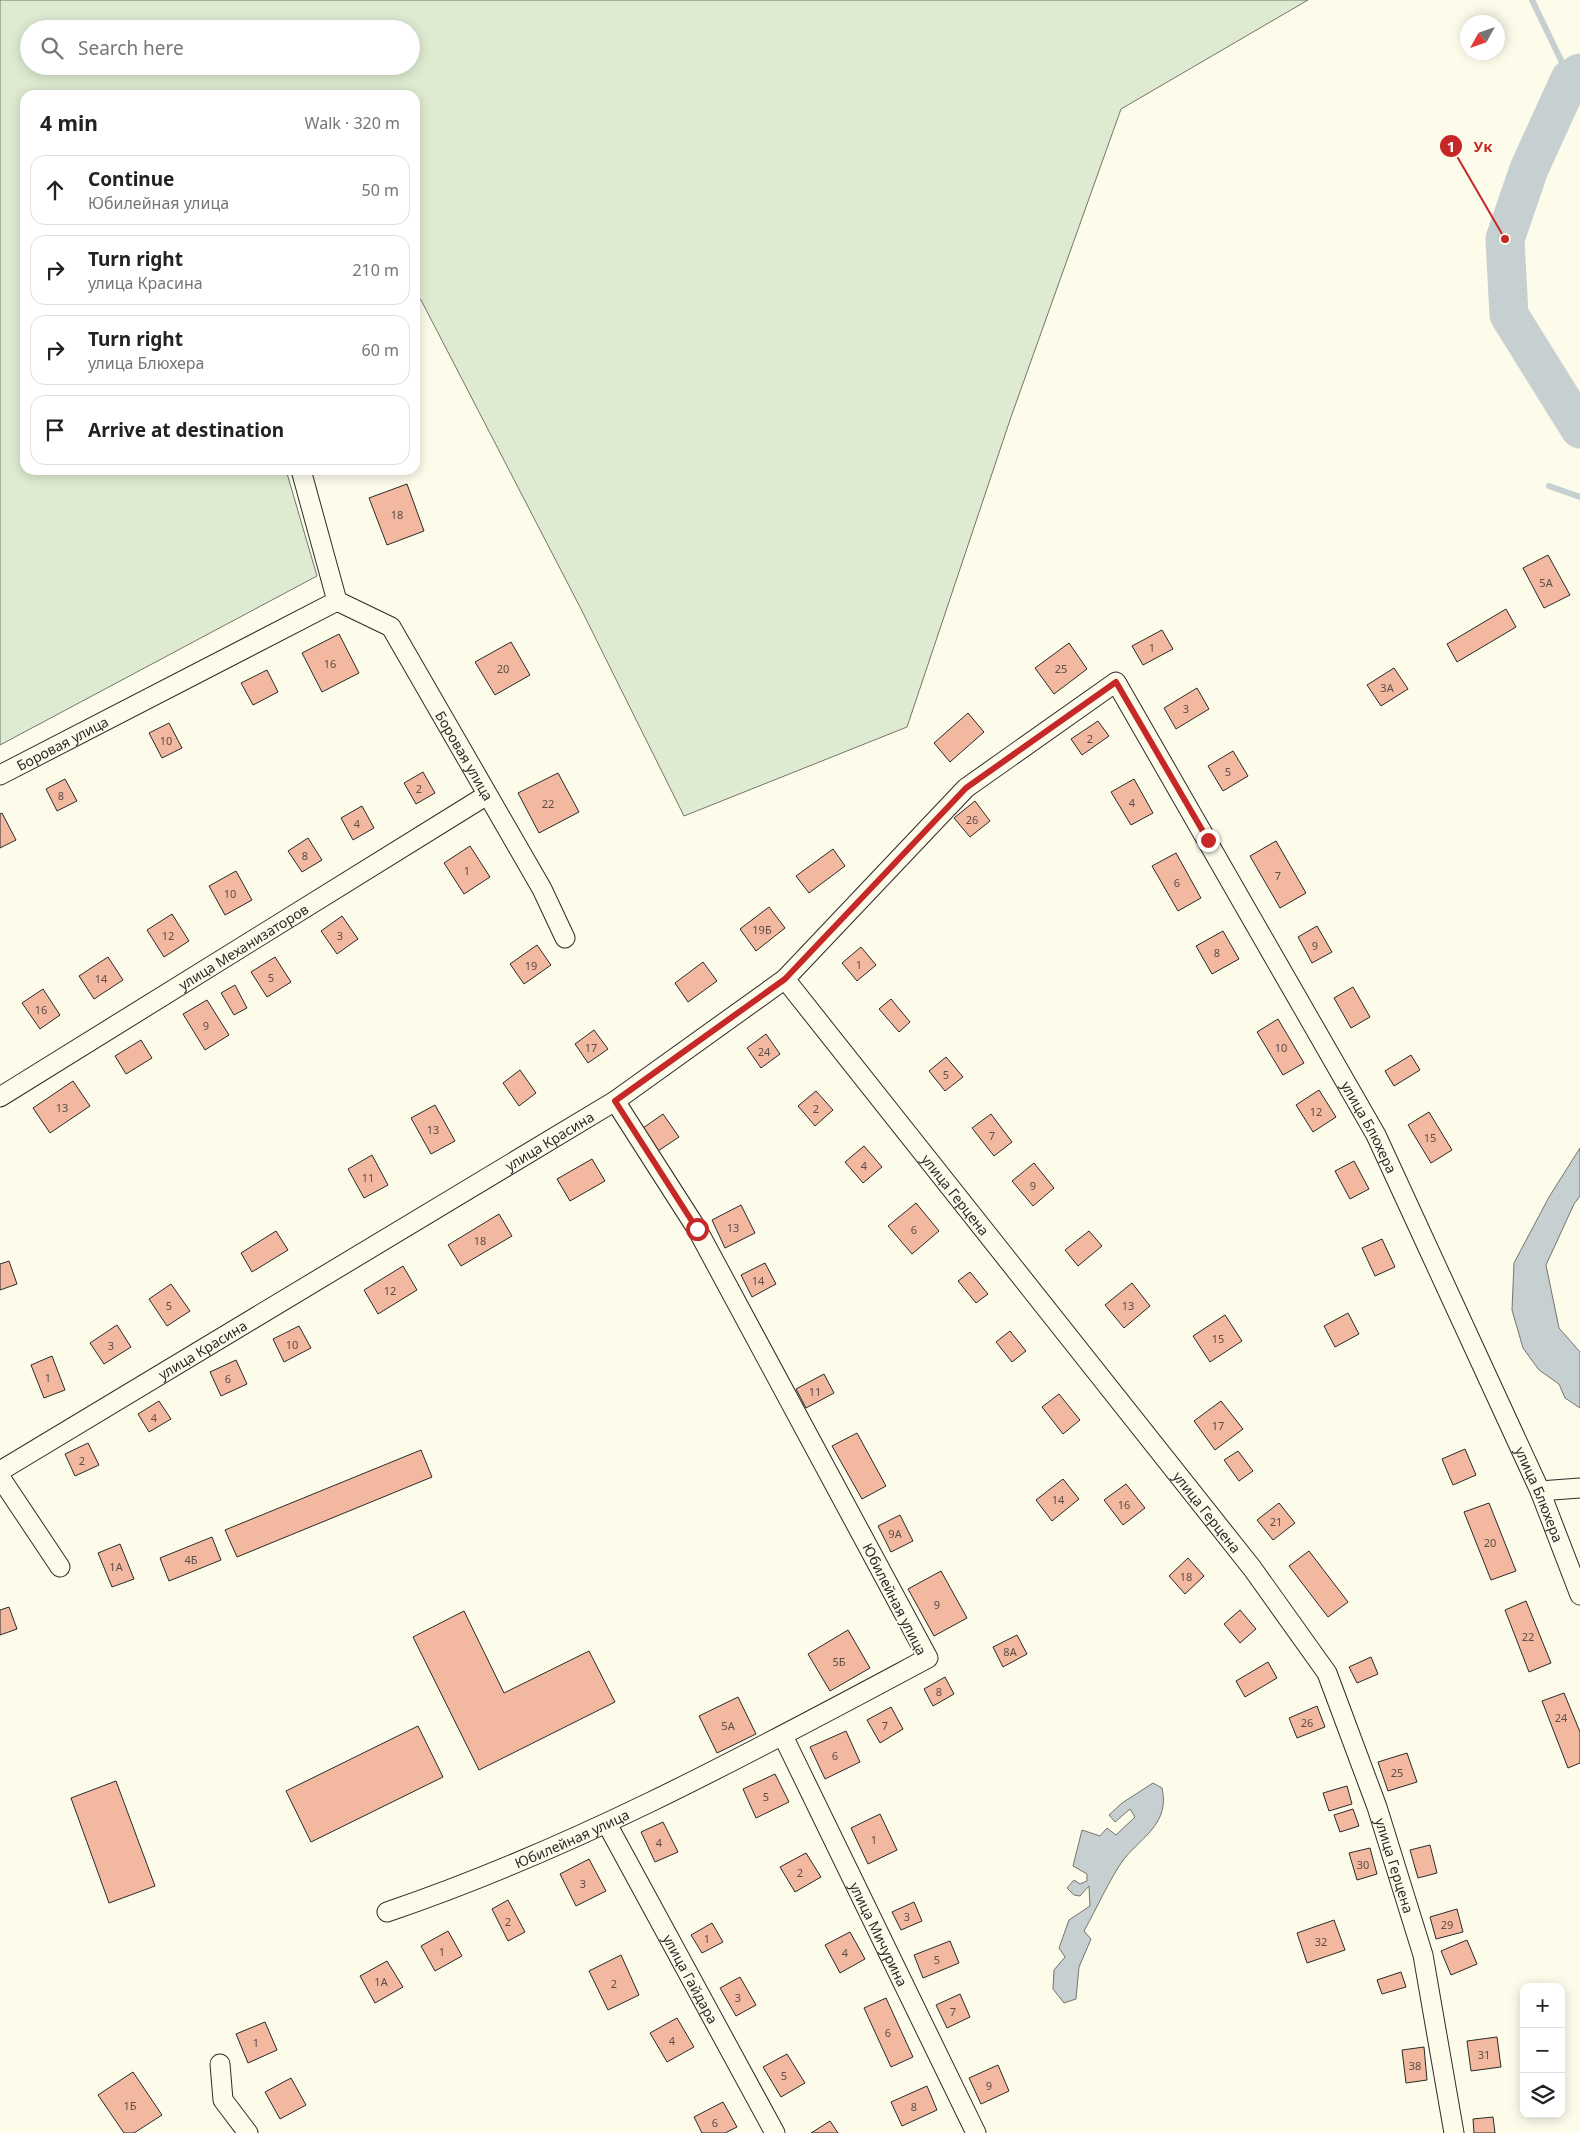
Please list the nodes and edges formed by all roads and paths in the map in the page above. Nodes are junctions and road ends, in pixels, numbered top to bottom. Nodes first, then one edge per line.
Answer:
1 (302, 475) edge
2 (337, 601) junction
3 (1116, 682) joint
4 (0, 775) edge
5 (487, 795) junction
6 (565, 938) dead end
7 (785, 979) junction
8 (0, 1097) edge
9 (615, 1101) junction
10 (0, 1471) edge
11 (0, 1477) edge
12 (1580, 1488) edge
13 (1540, 1490) junction
14 (60, 1567) dead end
15 (1580, 1595) edge
16 (783, 1736) junction
17 (607, 1824) junction
18 (387, 1912) dead end
19 (220, 2064) dead end
20 (248, 2133) edge
21 (774, 2133) edge
22 (976, 2133) edge
23 (1454, 2133) edge

1 - 2 street
2 - 4 street, Боровая улица
2 - 5 street, Боровая улица
3 - 7 street, улица Красина
3 - 13 street, улица Блюхера
5 - 6 street, Боровая улица
5 - 8 street, улица Механизаторов
7 - 9 street, улица Красина
7 - 23 street, улица Герцена
9 - 10 street, улица Красина
9 - 16 street, Юбилейная улица
11 - 14 street
12 - 13 street
13 - 15 street, улица Блюхера
16 - 17 street, Юбилейная улица
16 - 22 street, улица Мичурина
17 - 18 street, Юбилейная улица
17 - 21 street, улица Гайдара
19 - 20 street

